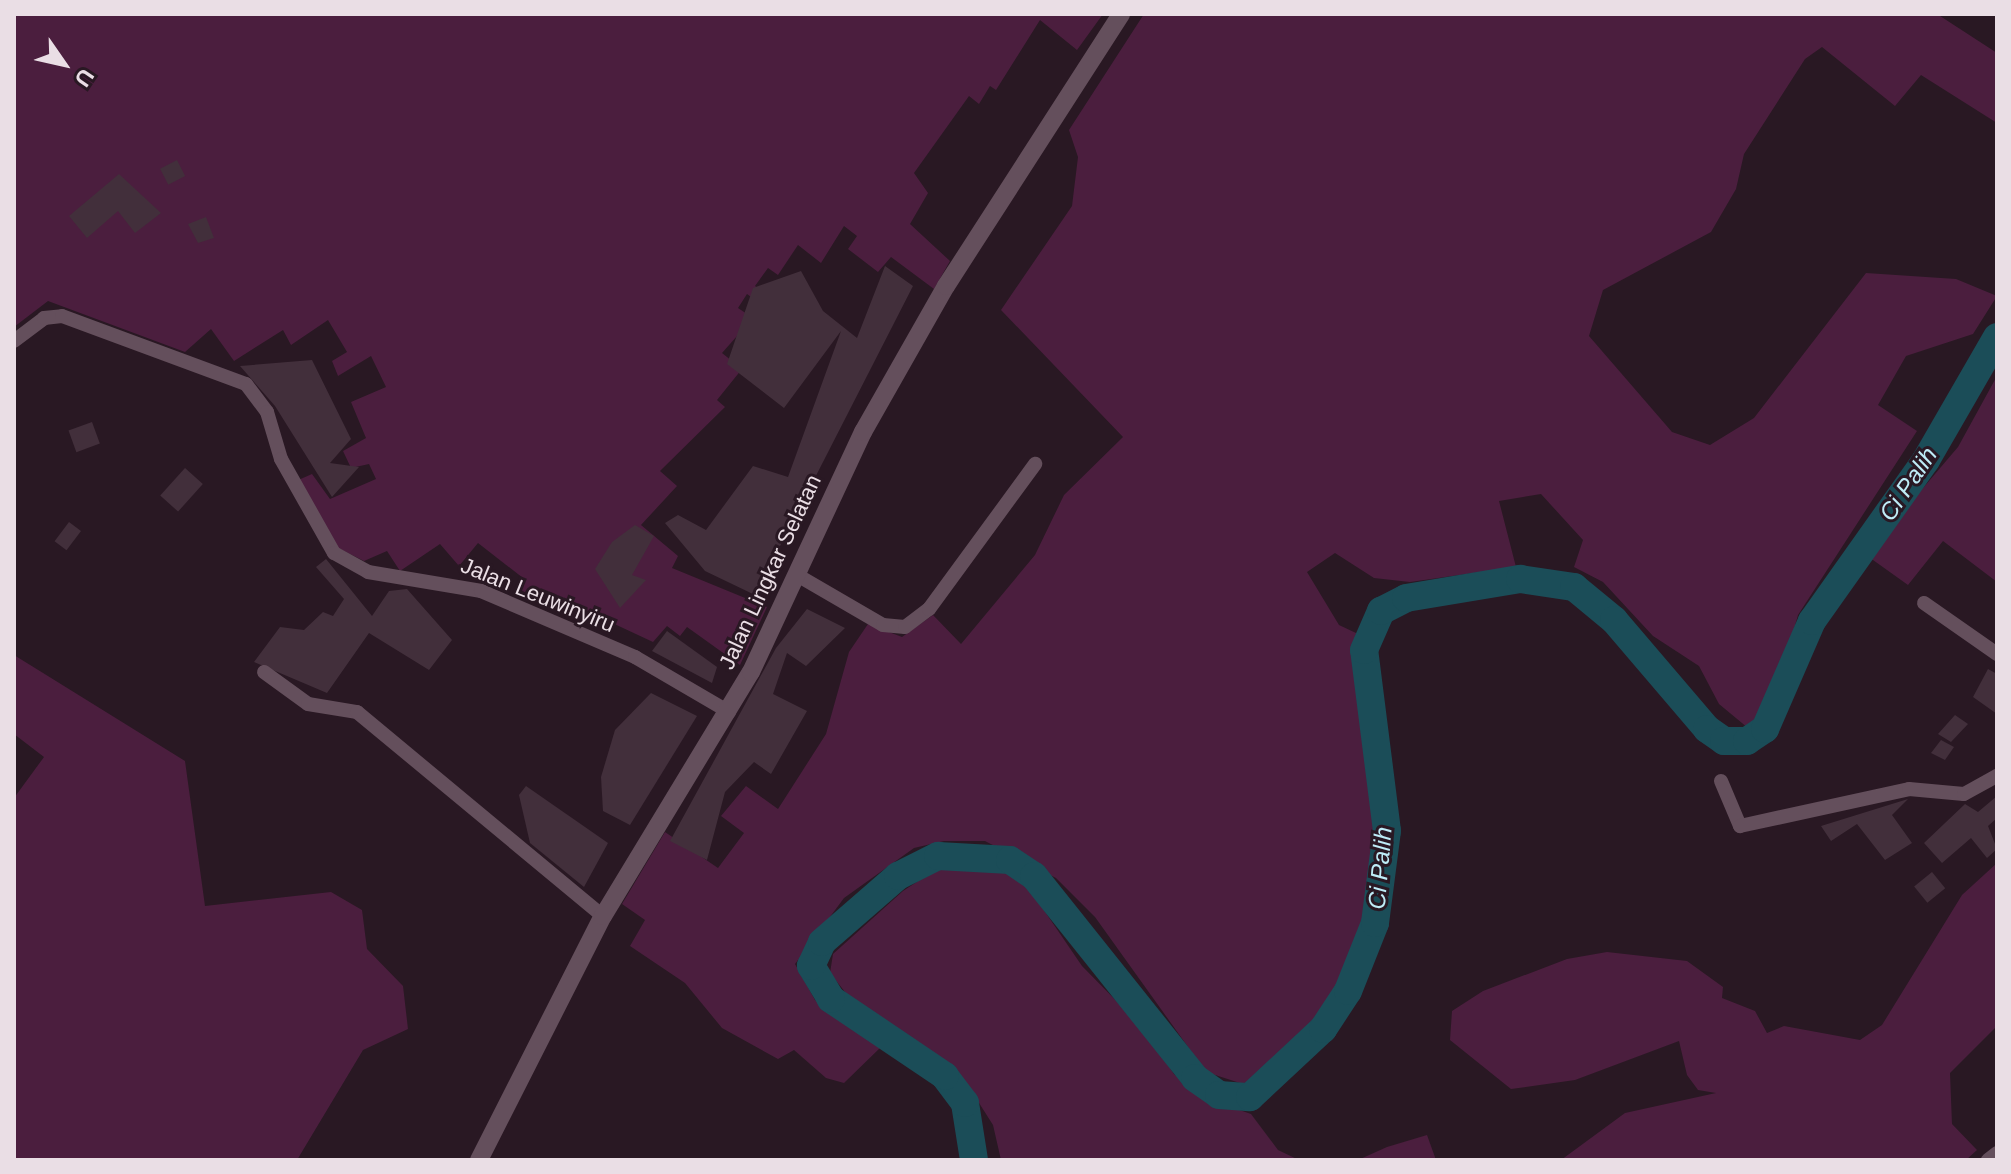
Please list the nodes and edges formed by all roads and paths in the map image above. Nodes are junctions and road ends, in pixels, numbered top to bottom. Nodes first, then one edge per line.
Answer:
1 (1121, 14) edge
2 (14, 341) edge
3 (1035, 464) dead end
4 (797, 575) junction
5 (1924, 603) dead end
6 (1997, 654) edge
7 (264, 672) dead end
8 (729, 712) junction
9 (1997, 776) edge
10 (1721, 781) dead end
11 (603, 916) junction
12 (1997, 1153) edge
13 (479, 1160) edge
14 (1988, 1160) edge

1 - 4 street, Jalan Lingkar Selatan
2 - 8 street, Jalan Leuwinyiru
3 - 4 street
4 - 8 street, Jalan Lingkar Selatan
5 - 6 street
7 - 11 street
8 - 11 street, Jalan Lingkar Selatan
9 - 10 street
11 - 13 street, Jalan Lingkar Selatan
12 - 14 street

